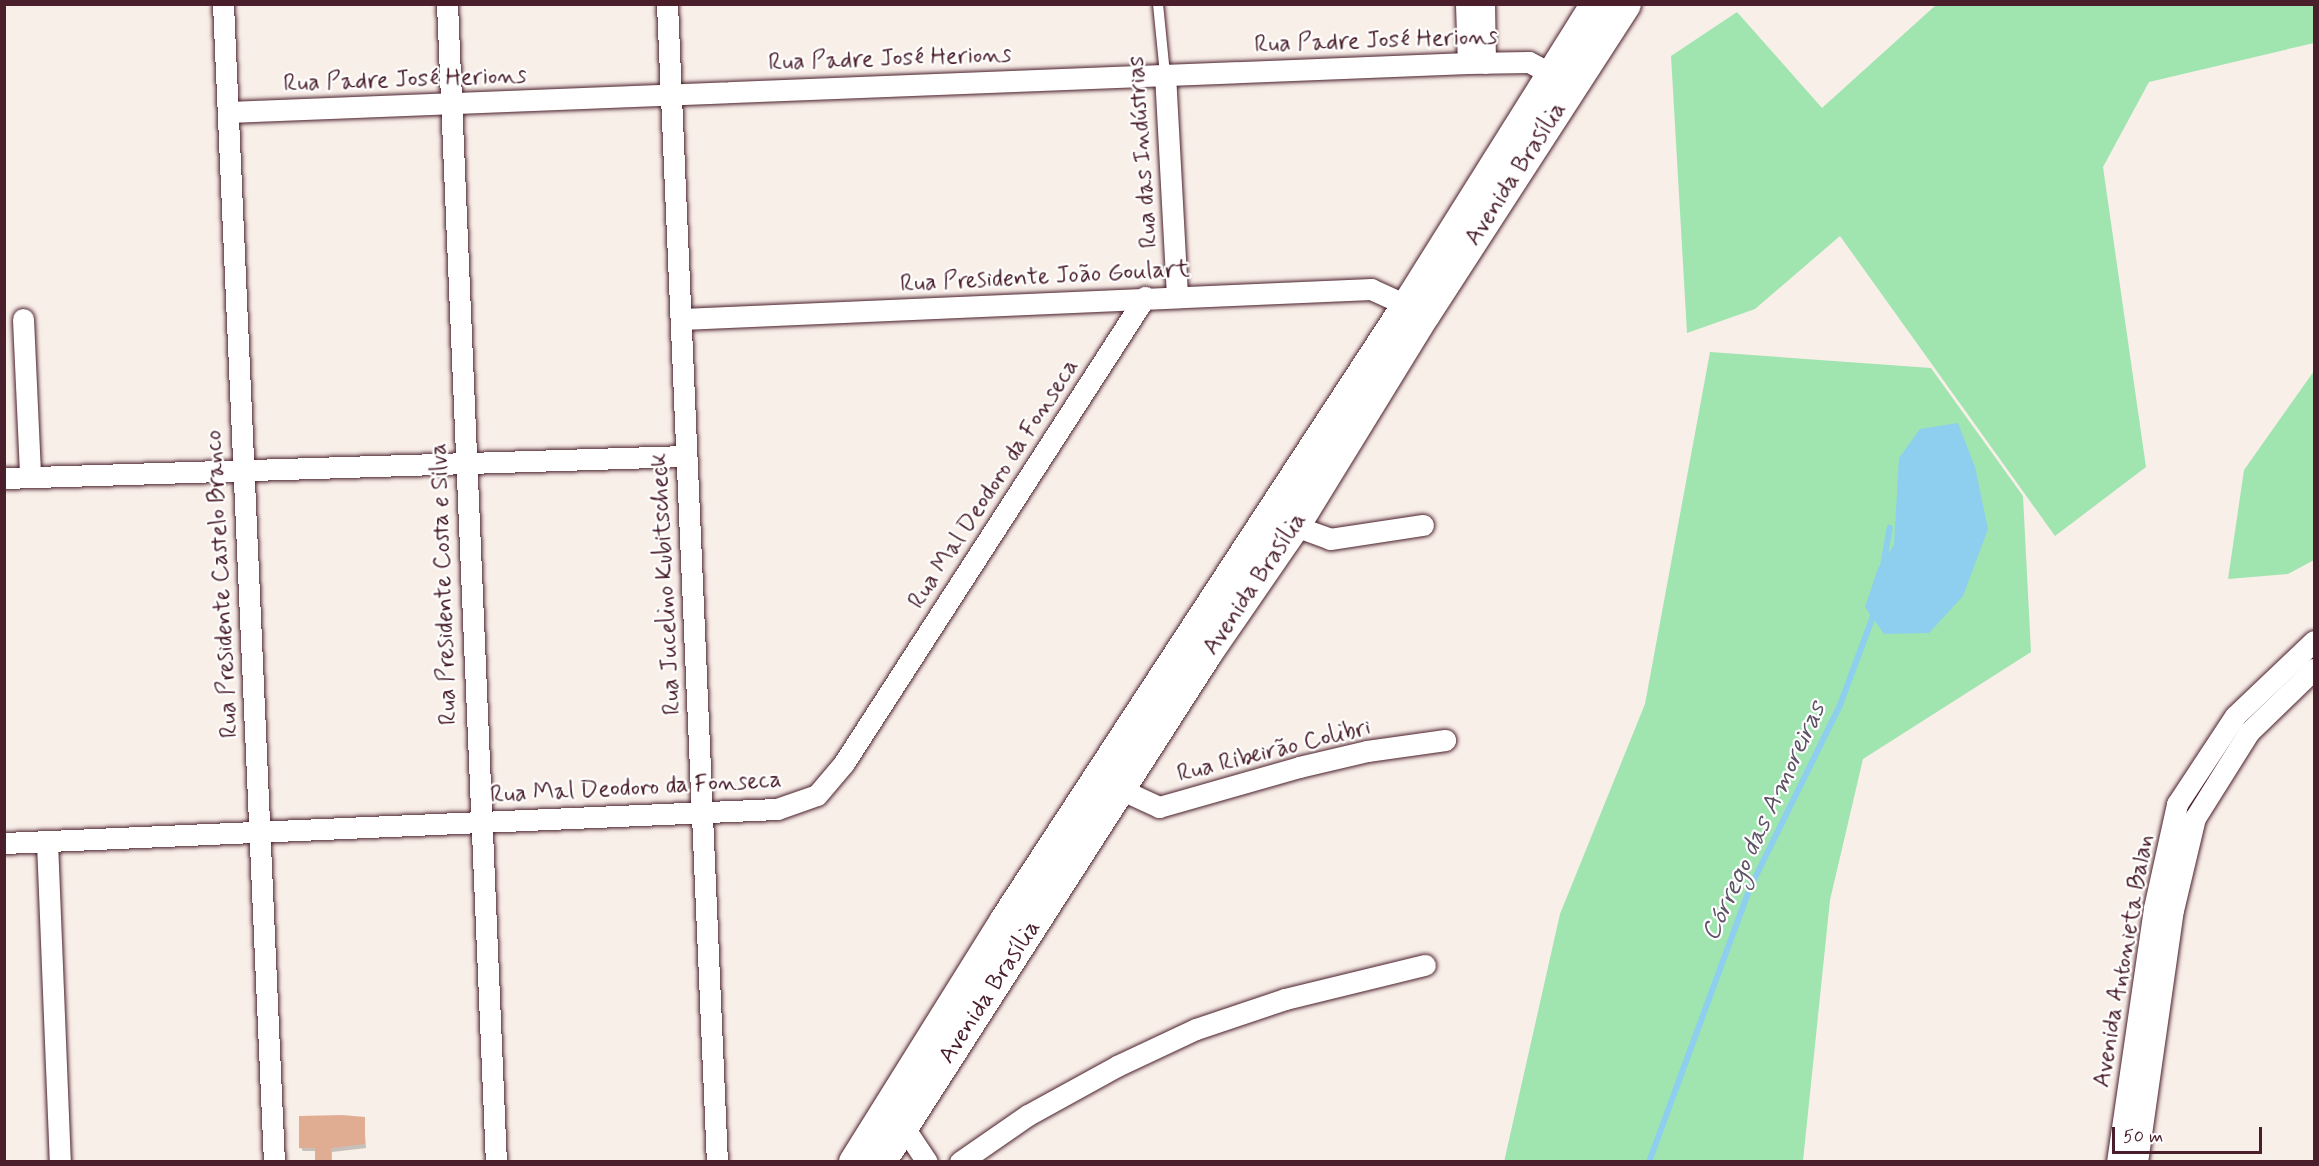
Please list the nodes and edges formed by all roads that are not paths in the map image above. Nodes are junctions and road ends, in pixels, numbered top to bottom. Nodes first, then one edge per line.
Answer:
1 (223, 4) edge
2 (447, 4) edge
3 (667, 4) edge
4 (1158, 4) edge
5 (1466, 4) edge
6 (1484, 4) edge
7 (1596, 4) edge
8 (1626, 4) edge
9 (1477, 63) junction
10 (1164, 74) junction
11 (1562, 80) junction
12 (670, 93) junction
13 (450, 104) junction
14 (228, 112) junction
15 (1177, 296) junction
16 (1145, 297) junction
17 (1416, 310) junction
18 (23, 319) dead end
19 (682, 319) junction
20 (686, 456) junction
21 (465, 461) junction
22 (242, 470) junction
23 (30, 476) junction
24 (4, 478) edge
25 (1423, 525) dead end
26 (1295, 526) junction
27 (2314, 641) edge
28 (2314, 669) edge
29 (1445, 740) dead end
30 (1120, 789) junction
31 (702, 812) junction
32 (479, 822) junction
33 (259, 832) junction
34 (47, 842) junction
35 (4, 843) edge
36 (1425, 965) dead end
37 (903, 1126) junction
38 (60, 1161) edge
39 (274, 1161) edge
40 (496, 1161) edge
41 (717, 1161) edge
42 (854, 1161) edge
43 (881, 1161) edge
44 (927, 1161) edge
45 (960, 1161) edge
46 (2117, 1161) edge
47 (2137, 1161) edge

1 - 14 street, Rua Presidente Castelo Branco
2 - 13 street, Rua Presidente Costa e Silva
3 - 12 street, Rua Jucelino Kubitscheck
4 - 10 lane, Rua das Indústrias
5 - 9 street
6 - 9 street
7 - 11 main road, Avenida Brasília
8 - 11 main road, Avenida Brasília
9 - 10 street, Rua Padre José Herions
9 - 11 street, Rua Padre José Herions
10 - 12 street, Rua Padre José Herions
10 - 15 street, Rua das Indústrias
11 - 17 main road, Avenida Brasília
12 - 13 street, Rua Padre José Herions
12 - 19 street, Rua Jucelino Kubitscheck
13 - 14 street, Rua Padre José Herions
13 - 21 street, Rua Presidente Costa e Silva
14 - 22 street, Rua Presidente Castelo Branco
15 - 16 street, Rua Presidente João Goulart
15 - 17 street, Rua Presidente João Goulart
16 - 19 street, Rua Presidente João Goulart
16 - 31 street, Rua Mal Deodoro da Fonseca
17 - 26 main road, Avenida Brasília
17 - 42 main road, Avenida Brasília
18 - 23 street
19 - 20 street, Rua Jucelino Kubitscheck
20 - 21 street
20 - 31 street, Rua Jucelino Kubitscheck
21 - 22 street
21 - 32 street, Rua Presidente Costa e Silva
22 - 23 street
22 - 33 street, Rua Presidente Castelo Branco
23 - 24 street
25 - 26 street
26 - 30 main road, Avenida Brasília
27 - 46 street, Avenida Antonieta Balan
28 - 47 street, Avenida Antonieta Balan
29 - 30 street, Rua Ribeirão Colibri
30 - 37 main road, Avenida Brasília
31 - 32 street, Rua Mal Deodoro da Fonseca
31 - 41 street, Rua Jucelino Kubitscheck
32 - 33 street, Rua Mal Deodoro da Fonseca
32 - 40 street, Rua Presidente Costa e Silva
33 - 34 street, Rua Mal Deodoro da Fonseca
33 - 39 street, Rua Presidente Castelo Branco
34 - 35 street, Rua Mal Deodoro da Fonseca
34 - 38 street
36 - 45 street
37 - 43 main road, Avenida Brasília
37 - 44 street

